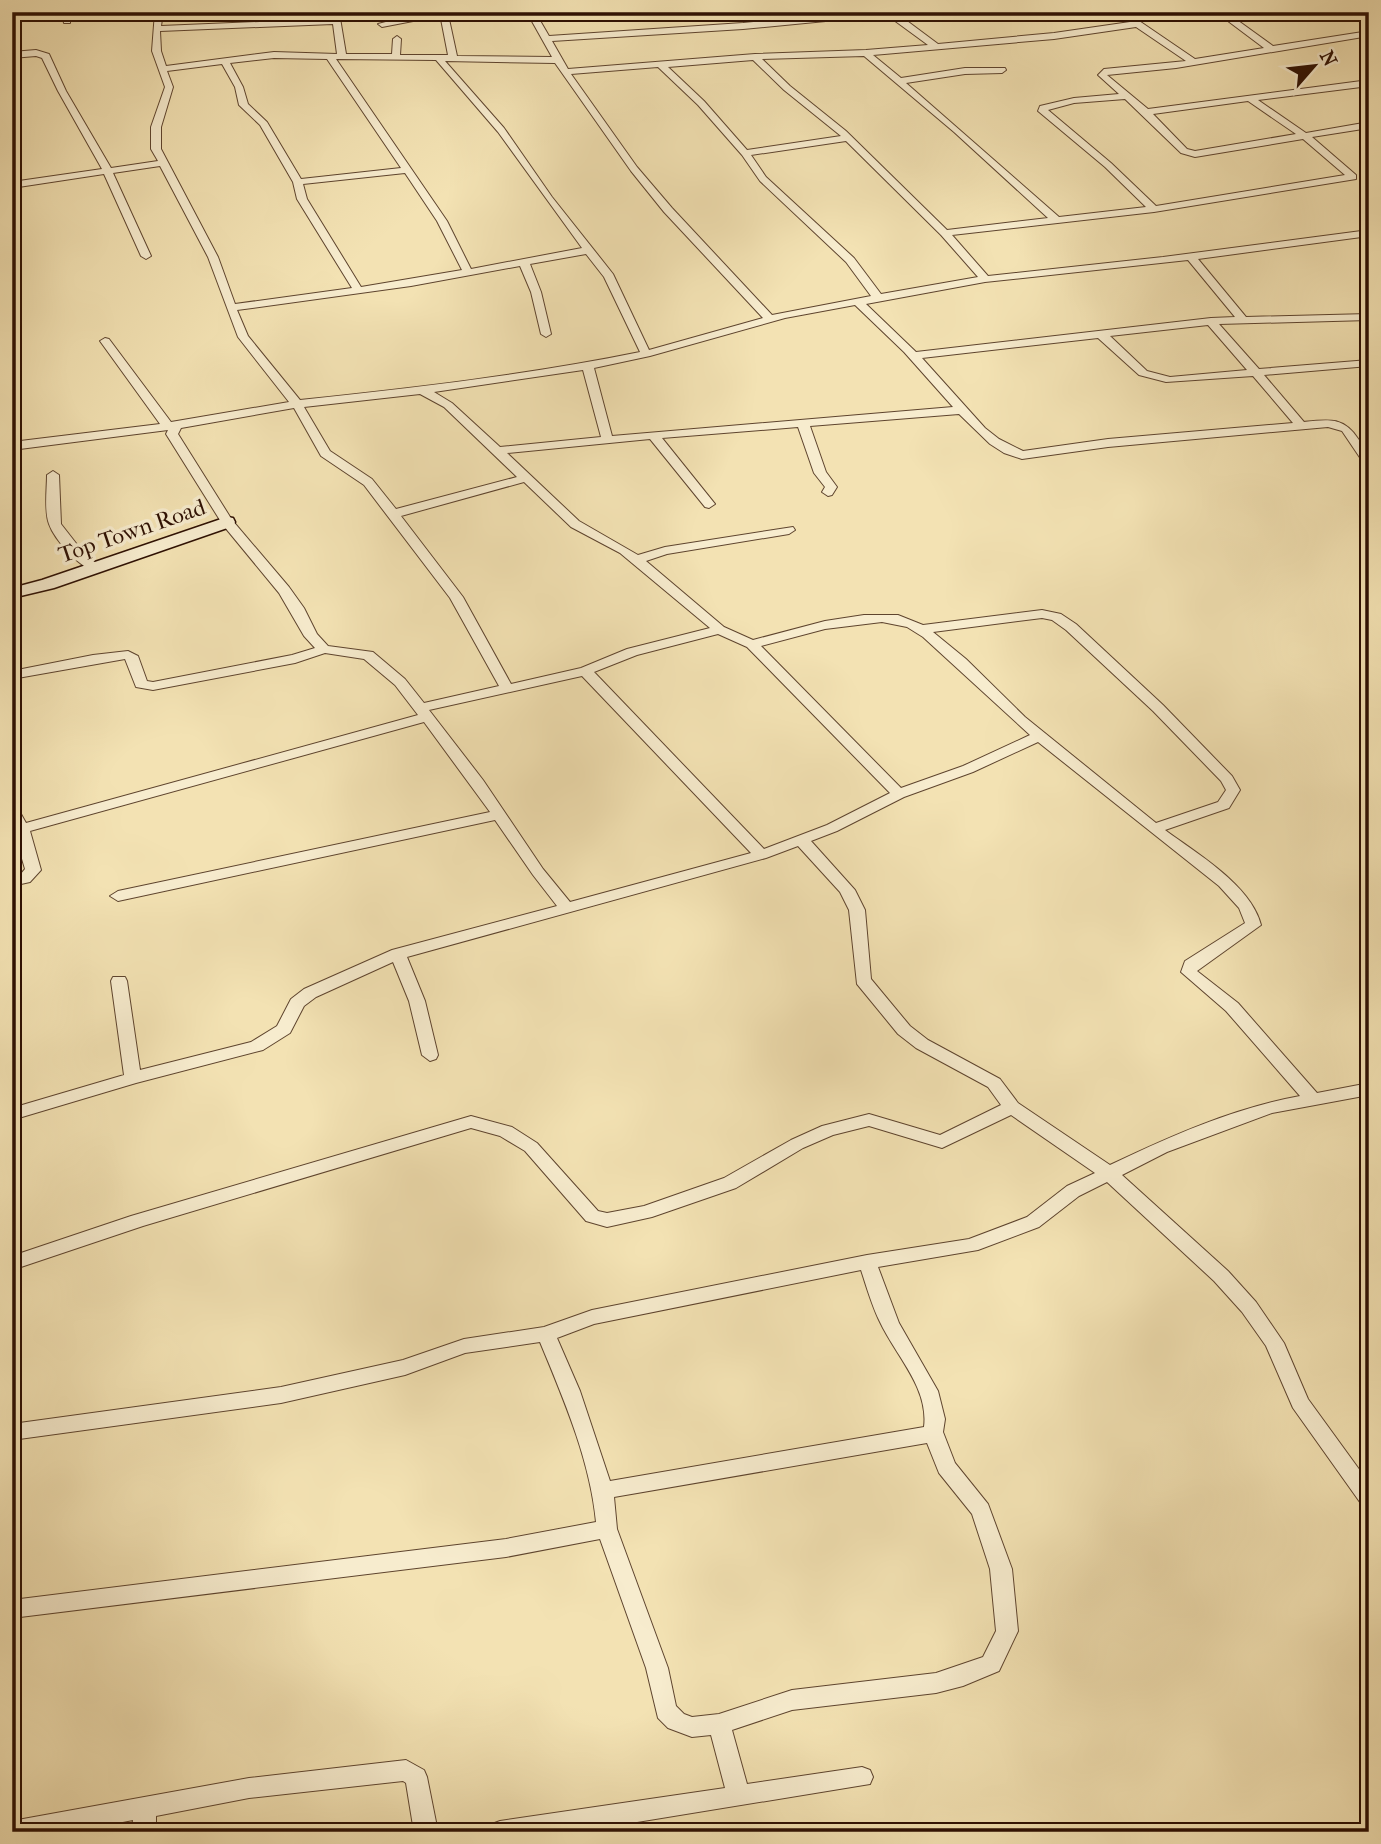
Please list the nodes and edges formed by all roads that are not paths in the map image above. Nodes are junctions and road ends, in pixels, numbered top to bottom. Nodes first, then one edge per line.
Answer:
1 (159, 12) edge
2 (531, 12) edge
3 (1120, 12) edge
4 (1220, 12) edge
5 (265, 14) edge
6 (336, 16) edge
7 (444, 19) junction
8 (269, 24) junction
9 (382, 24) dead end
10 (1136, 24) junction
11 (157, 29) junction
12 (1369, 33) edge
13 (397, 38) dead end
14 (547, 39) junction
15 (937, 47) junction
16 (1271, 49) junction
17 (866, 53) junction
18 (12, 55) edge
19 (329, 55) junction
20 (342, 55) junction
21 (396, 57) junction
22 (755, 57) junction
23 (439, 59) junction
24 (452, 59) junction
25 (560, 60) junction
26 (225, 61) junction
27 (1193, 62) junction
28 (660, 64) junction
29 (163, 69) junction
30 (1002, 70) dead end
31 (565, 72) junction
32 (900, 81) junction
33 (1369, 83) edge
34 (1127, 96) junction
35 (1252, 100) junction
36 (1146, 112) junction
37 (1369, 125) edge
38 (1305, 136) junction
39 (846, 138) junction
40 (745, 153) junction
41 (163, 163) junction
42 (409, 170) junction
43 (107, 171) junction
44 (298, 182) junction
45 (12, 185) edge
46 (1154, 209) junction
47 (1055, 219) junction
48 (945, 233) junction
49 (1369, 233) edge
50 (589, 250) junction
51 (146, 256) dead end
52 (1191, 257) junction
53 (524, 263) junction
54 (468, 273) junction
55 (985, 279) junction
56 (358, 290) junction
57 (878, 298) junction
58 (858, 302) junction
59 (231, 307) junction
60 (1369, 317) edge
61 (769, 318) junction
62 (1241, 318) junction
63 (1211, 321) junction
64 (546, 334) dead end
65 (1101, 334) junction
66 (105, 341) dead end
67 (646, 354) junction
68 (913, 356) junction
69 (1369, 363) edge
70 (588, 366) junction
71 (1257, 374) junction
72 (421, 390) junction
73 (297, 404) junction
74 (962, 410) junction
75 (803, 423) junction
76 (1300, 424) junction
77 (172, 426) junction
78 (653, 435) junction
79 (607, 439) junction
80 (12, 446) edge
81 (496, 451) junction
82 (1369, 462) edge
83 (53, 475) dead end
84 (526, 478) junction
85 (828, 492) dead end
86 (709, 503) dead end
87 (393, 514) junction
88 (227, 522) junction
89 (789, 530) dead end
90 (636, 559) junction
91 (94, 568) junction
92 (12, 593) edge
93 (923, 629) junction
94 (719, 630) junction
95 (752, 645) junction
96 (324, 649) junction
97 (585, 671) junction
98 (12, 676) edge
99 (508, 689) junction
100 (424, 713) junction
101 (1040, 736) junction
102 (899, 794) junction
103 (12, 810) edge
104 (500, 814) junction
105 (1155, 828) junction
106 (22, 829) junction
107 (800, 839) junction
108 (761, 855) junction
109 (12, 881) edge
110 (118, 896) dead end
111 (566, 907) junction
112 (398, 954) junction
113 (119, 981) dead end
114 (430, 1055) dead end
115 (132, 1078) junction
116 (1369, 1089) edge
117 (1314, 1100) junction
118 (1012, 1107) junction
119 (12, 1114) edge
120 (1110, 1174) junction
121 (867, 1262) junction
122 (12, 1263) edge
123 (546, 1334) junction
124 (12, 1432) edge
125 (933, 1433) junction
126 (603, 1490) junction
127 (1369, 1499) edge
128 (607, 1529) junction
129 (12, 1609) edge
130 (719, 1724) junction
131 (862, 1777) dead end
132 (739, 1796) junction
133 (145, 1807) junction
134 (557, 1828) edge
135 (12, 1832) edge
136 (144, 1832) edge
137 (426, 1832) edge
138 (500, 1832) edge

1 - 11 street
2 - 7 street
2 - 14 street
3 - 10 street
4 - 16 street
5 - 8 street
6 - 8 street
6 - 20 street
7 - 9 street
7 - 24 street
8 - 11 street
10 - 15 street
10 - 27 street
11 - 29 street
12 - 16 street
13 - 21 street
14 - 15 street
14 - 25 street
15 - 17 street
16 - 27 street
17 - 22 street
17 - 32 street
18 - 43 street
19 - 20 street
19 - 26 street
19 - 42 street
20 - 21 street
21 - 23 street
22 - 28 street
22 - 39 street
23 - 24 street
23 - 50 street
24 - 25 street
25 - 31 street
26 - 29 street
26 - 44 street
27 - 34 street
28 - 31 street
28 - 40 street
29 - 41 street
30 - 32 street
31 - 61 street
32 - 47 street
33 - 35 street
34 - 36 street
34 - 46 street
35 - 36 street
35 - 38 street
36 - 38 street
37 - 38 street
38 - 46 street
39 - 40 street
39 - 48 street
40 - 57 street
41 - 43 street
41 - 59 street
42 - 44 street
42 - 54 street
43 - 45 street
43 - 51 street
44 - 56 street
46 - 47 street
47 - 48 street
48 - 55 street
49 - 52 street
50 - 53 street
50 - 67 street
52 - 55 street
52 - 62 street
53 - 54 street
53 - 64 street
54 - 56 street
55 - 57 street
56 - 59 street
57 - 58 street
58 - 61 street
58 - 68 street
59 - 73 street
60 - 62 street
61 - 67 street
62 - 63 street
63 - 65 street
63 - 71 street
65 - 68 street
65 - 71 street
66 - 77 street
67 - 70 street
68 - 74 street
69 - 71 street
70 - 72 street
70 - 79 street
71 - 76 street
72 - 73 street
72 - 81 street
73 - 77 street
73 - 87 street
74 - 75 street
74 - 76 street
75 - 78 street
75 - 85 street
76 - 82 street
77 - 80 street
77 - 88 street
78 - 79 street
78 - 86 street
79 - 81 street
81 - 84 street
83 - 91 street
84 - 87 street
84 - 90 street
87 - 99 street
88 - 91 street, Top Town Road
88 - 96 street
89 - 90 street
90 - 94 street
91 - 92 street, Top Town Road
93 - 95 street
93 - 101 street
93 - 105 street
94 - 95 street
94 - 97 street
95 - 102 street
96 - 98 street
96 - 100 street
97 - 99 street
97 - 108 street
99 - 100 street
100 - 104 street
100 - 106 street
101 - 102 street
101 - 105 street
102 - 107 street
103 - 106 street
104 - 110 street
104 - 111 street
105 - 117 street
106 - 109 street
107 - 108 street
107 - 118 street
108 - 111 street
111 - 112 street
112 - 114 street
112 - 115 street
113 - 115 street
115 - 119 street
116 - 117 street
117 - 120 street
118 - 120 street
118 - 122 street
120 - 121 street
120 - 127 street
121 - 123 street
121 - 125 street
123 - 124 street
123 - 126 street
125 - 126 street
125 - 130 street
126 - 128 street
128 - 129 street
128 - 130 street
130 - 132 street
131 - 132 street
132 - 134 street
133 - 135 street
133 - 136 street
133 - 137 street
134 - 138 street

